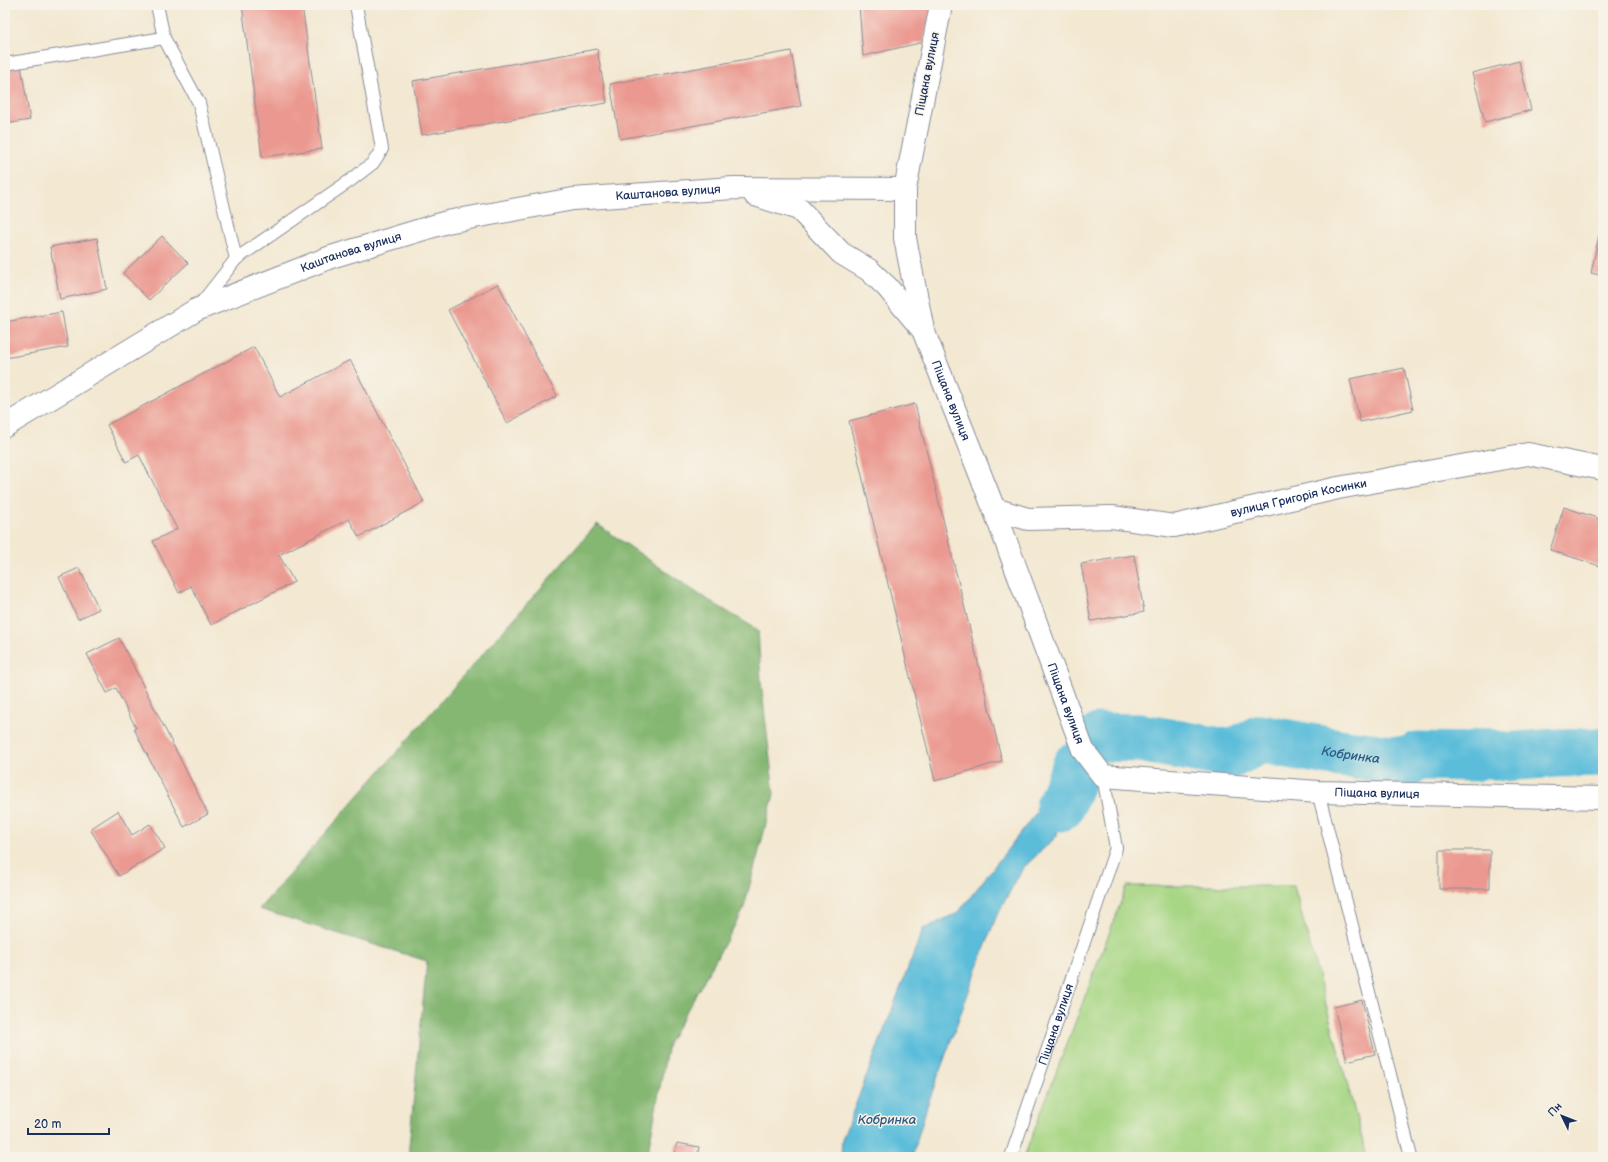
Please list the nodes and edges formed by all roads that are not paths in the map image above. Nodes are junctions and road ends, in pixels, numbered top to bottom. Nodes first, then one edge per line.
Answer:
1 (158, 5) edge
2 (356, 5) edge
3 (941, 5) edge
4 (164, 38) junction
5 (5, 64) edge
6 (732, 188) junction
7 (905, 189) junction
8 (236, 258) junction
9 (196, 310) junction
10 (923, 330) junction
11 (5, 426) edge
12 (1603, 469) edge
13 (994, 509) junction
14 (1103, 776) junction
15 (1318, 792) junction
16 (1603, 798) edge
17 (1011, 1157) edge
18 (1411, 1157) edge

1 - 4 lane
2 - 8 lane
3 - 7 street, Піщана вулиця
4 - 5 lane
4 - 8 lane
6 - 7 street, Каштанова вулиця
6 - 9 street, Каштанова вулиця
6 - 10 street, Каштанова вулиця
7 - 10 street, Піщана вулиця
8 - 9 lane
9 - 11 street, Каштанова вулиця
10 - 13 street, Піщана вулиця
12 - 13 street, вулиця Григорія Косинки
13 - 14 street, Піщана вулиця
14 - 15 street, Піщана вулиця
14 - 17 lane, Піщана вулиця
15 - 16 street, Піщана вулиця
15 - 18 lane

